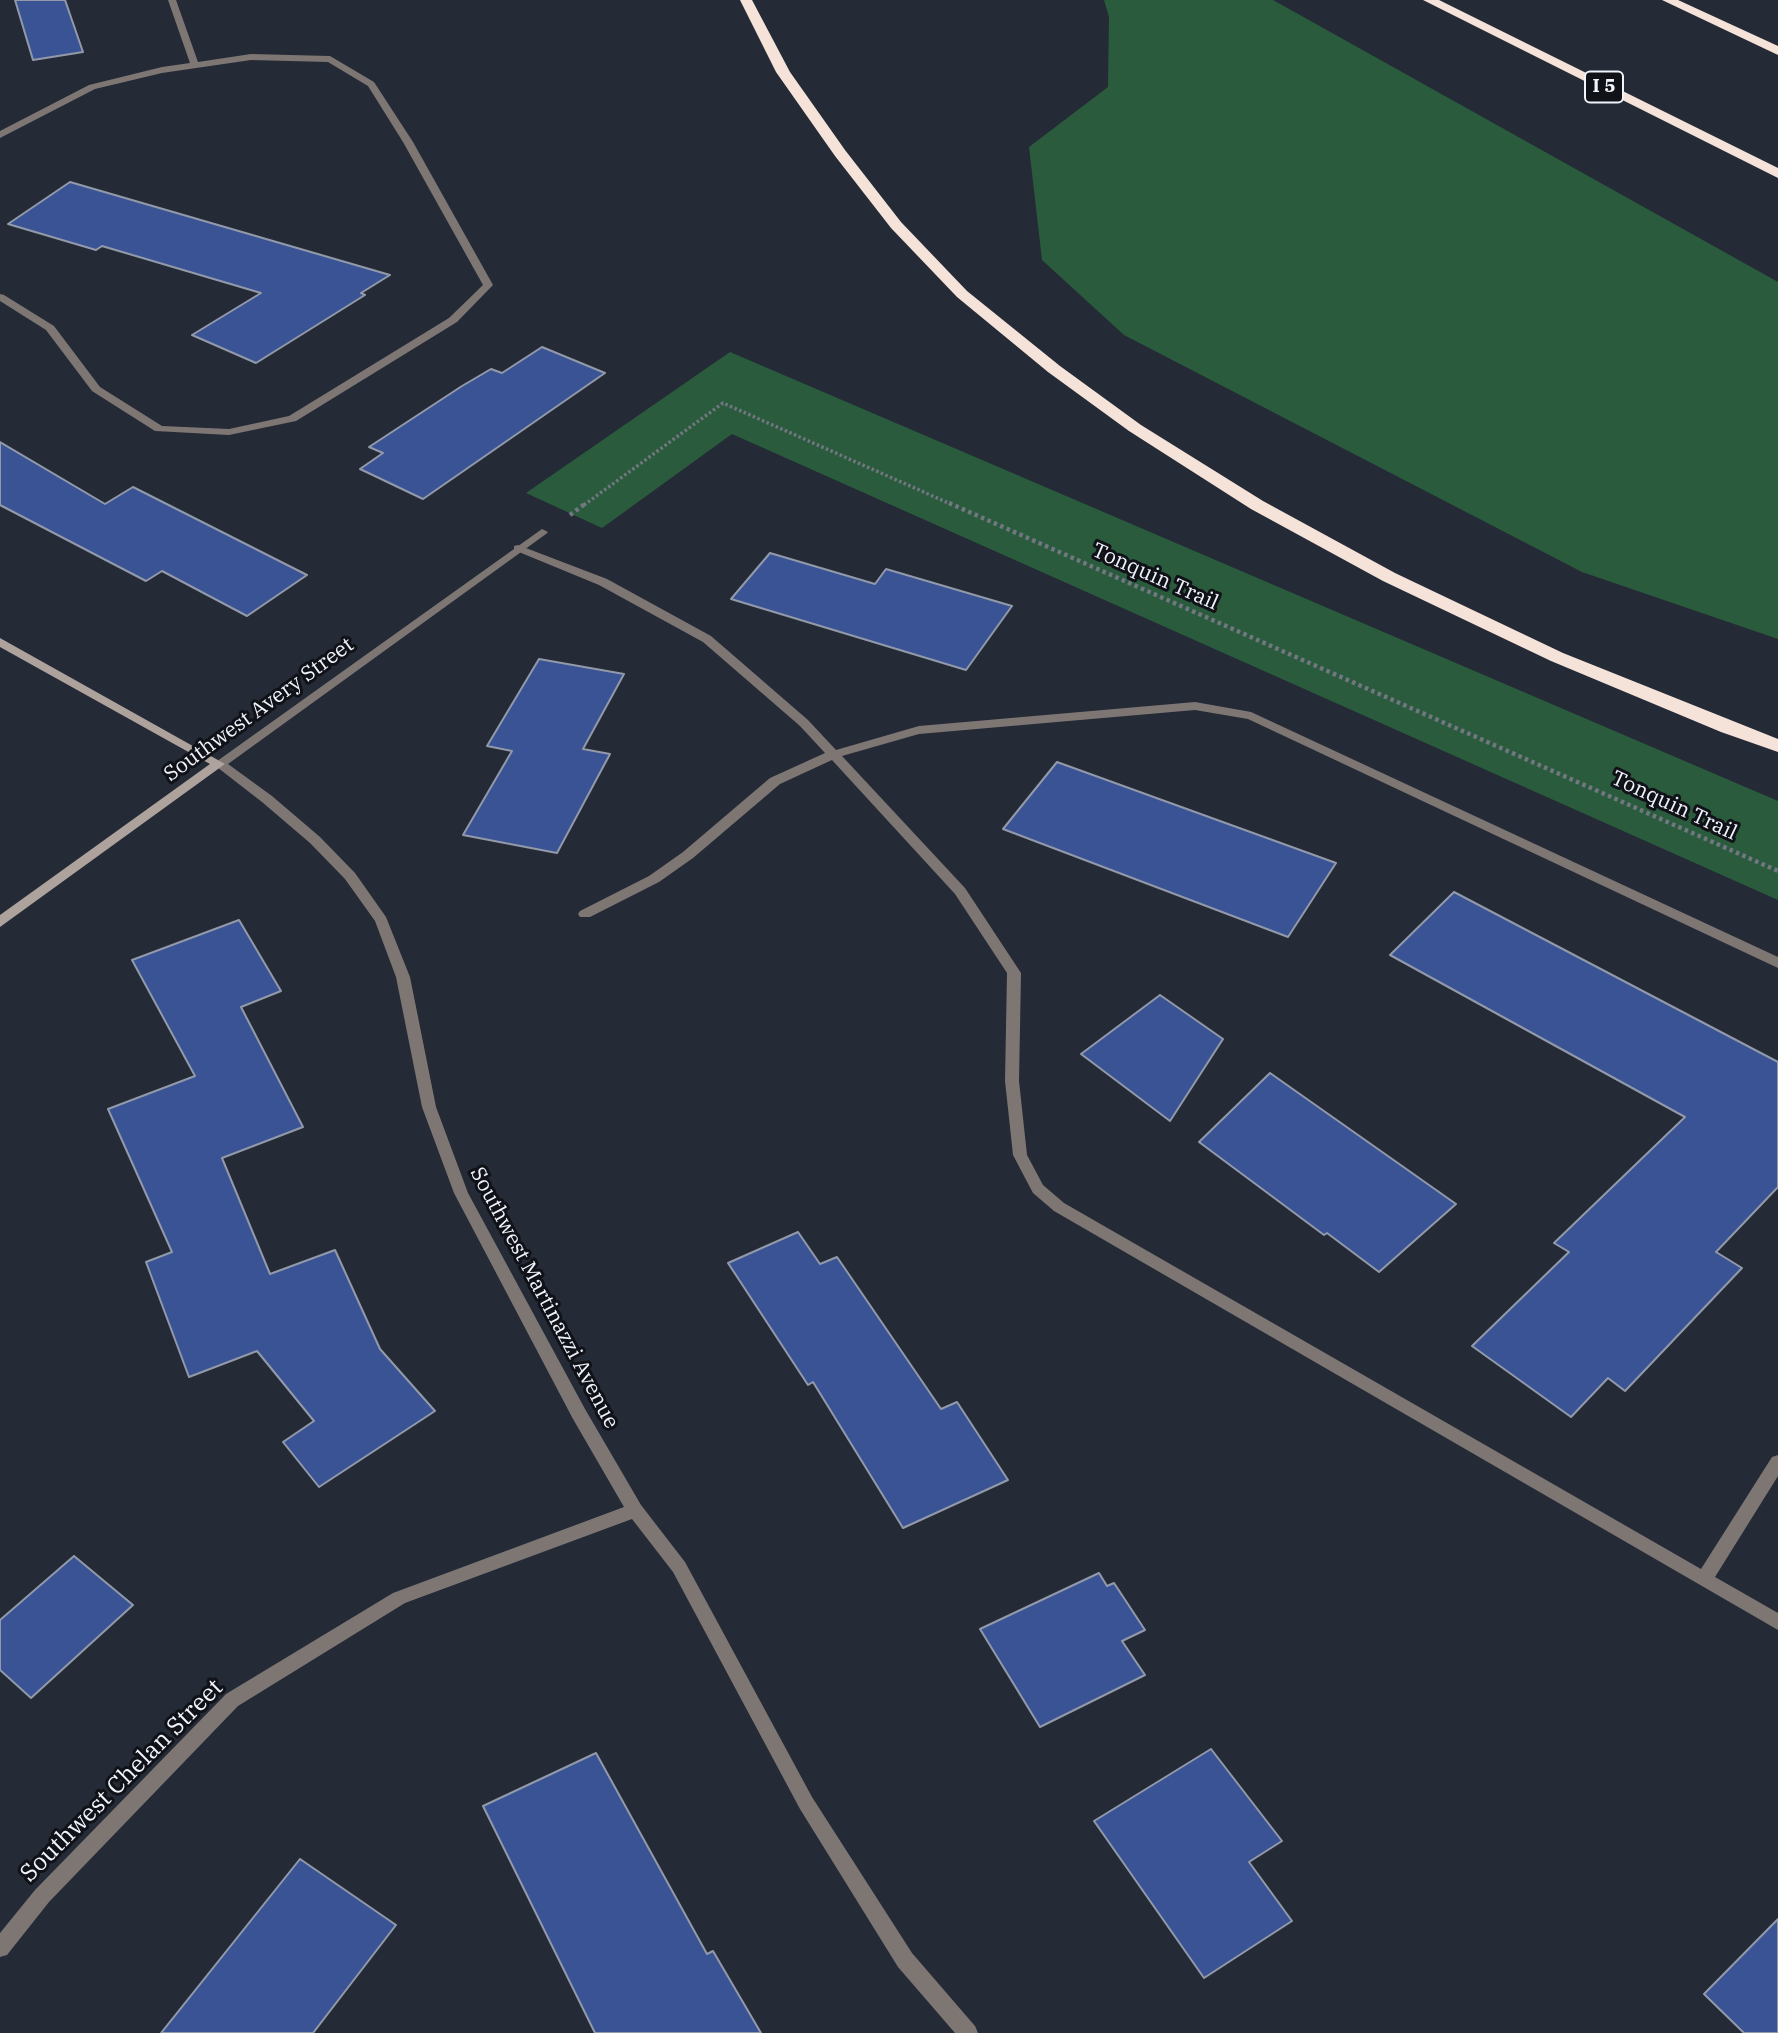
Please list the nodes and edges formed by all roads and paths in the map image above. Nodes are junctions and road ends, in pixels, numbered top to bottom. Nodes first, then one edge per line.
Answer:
1 (172, 0) edge
2 (746, 0) edge
3 (1429, 0) edge
4 (1668, 0) edge
5 (1778, 51) edge
6 (195, 65) junction
7 (0, 135) edge
8 (1778, 174) edge
9 (0, 297) edge
10 (542, 532) joint
11 (518, 548) junction
12 (0, 642) edge
13 (1778, 746) edge
14 (835, 754) junction
15 (219, 765) junction
16 (1778, 871) edge
17 (585, 914) dead end
18 (0, 922) edge
19 (1778, 963) edge
20 (1778, 1462) edge
21 (635, 1510) junction
22 (1703, 1579) junction
23 (1778, 1622) edge
24 (0, 1948) edge
25 (968, 2033) edge

1 - 6 street
2 - 13 highway
3 - 8 highway, I 5
4 - 5 highway
6 - 7 street
6 - 9 street
10 - 11 street, Southwest Avery Street
10 - 16 path, Tonquin Trail
11 - 14 street
11 - 15 street, Southwest Avery Street
12 - 15 street, Southwest Martinazzi Avenue
14 - 17 street
14 - 19 street
14 - 22 street
15 - 18 street, Southwest Avery Street
15 - 21 street, Southwest Martinazzi Avenue
20 - 22 street
21 - 24 street, Southwest Chelan Street
21 - 25 street, Southwest Martinazzi Avenue
22 - 23 street

